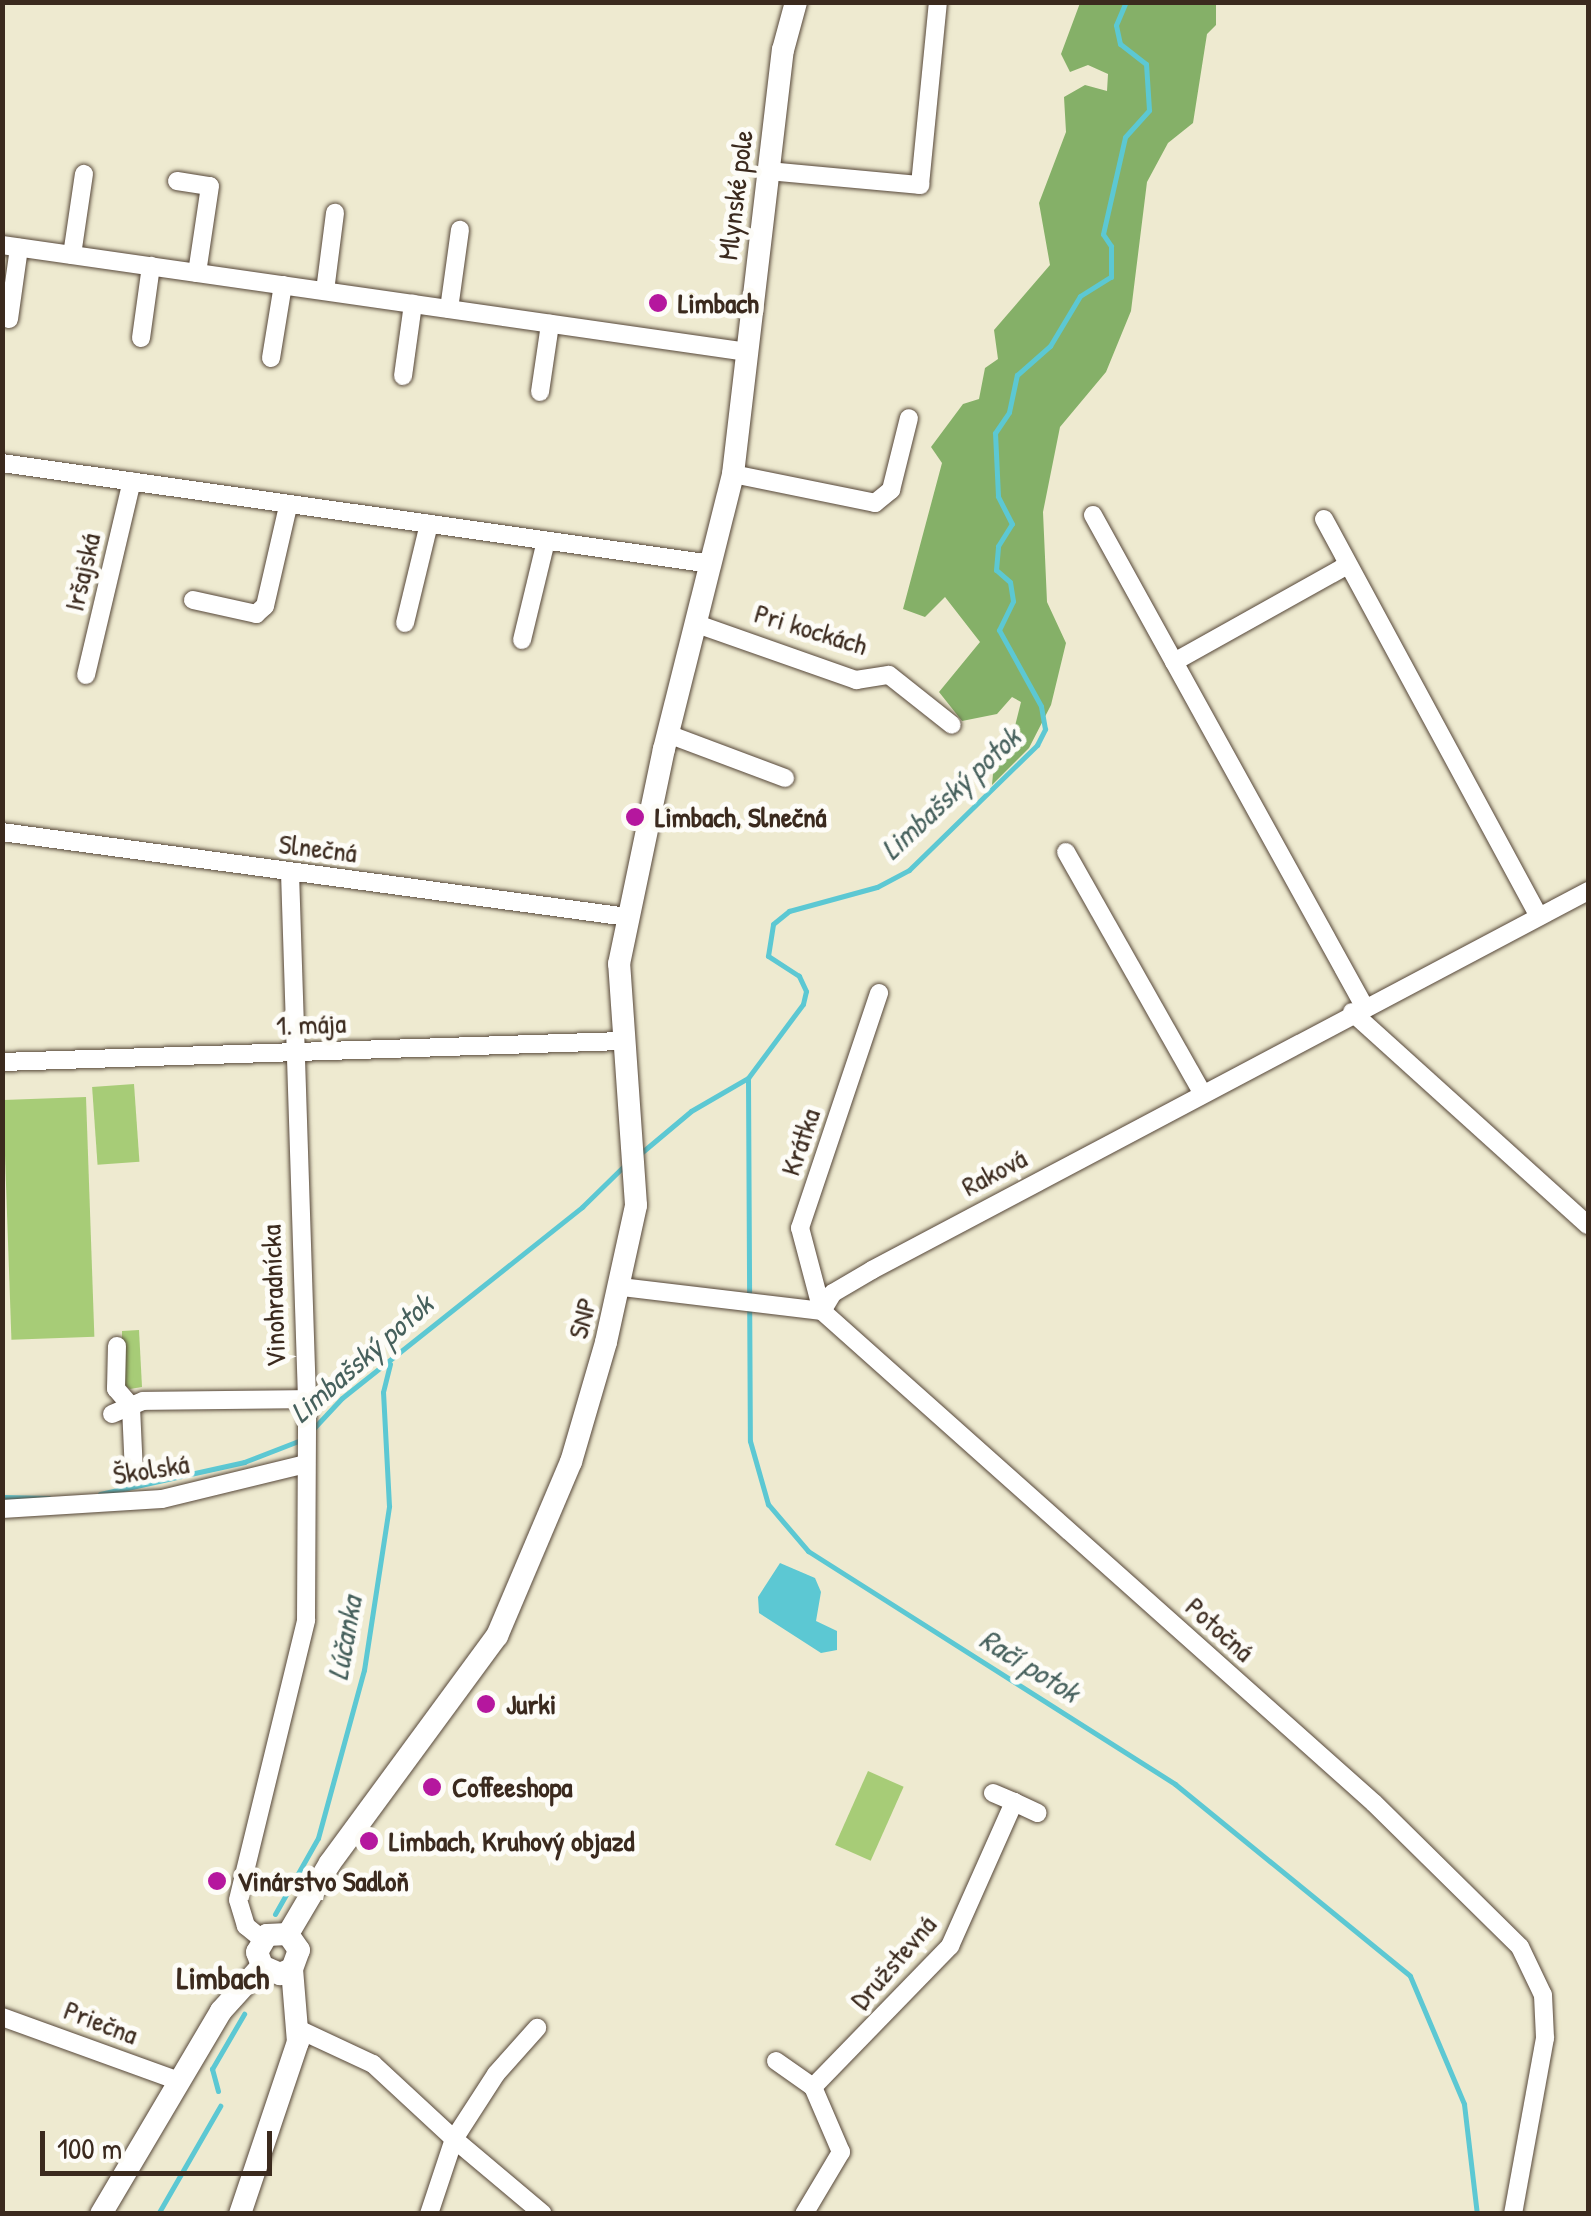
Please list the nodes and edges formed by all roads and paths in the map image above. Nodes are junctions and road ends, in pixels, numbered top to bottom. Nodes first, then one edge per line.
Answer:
1 (796, 2) edge
2 (938, 2) edge
3 (769, 171) junction
4 (84, 174) dead end
5 (177, 181) dead end
6 (335, 214) dead end
7 (460, 230) dead end
8 (11, 246) edge
9 (72, 255) junction
10 (151, 266) junction
11 (198, 273) junction
12 (283, 285) junction
13 (324, 291) junction
14 (413, 304) junction
15 (449, 309) junction
16 (9, 319) dead end
17 (550, 324) junction
18 (141, 338) dead end
19 (747, 352) junction
20 (272, 358) dead end
21 (403, 376) dead end
22 (540, 392) dead end
23 (909, 418) dead end
24 (2, 463) edge
25 (733, 474) junction
26 (132, 481) junction
27 (288, 506) junction
28 (1093, 515) dead end
29 (1324, 519) dead end
30 (429, 524) junction
31 (546, 540) junction
32 (712, 564) junction
33 (1346, 566) junction
34 (193, 600) dead end
35 (404, 624) dead end
36 (697, 624) junction
37 (522, 640) dead end
38 (1174, 662) junction
39 (86, 675) dead end
40 (952, 725) dead end
41 (666, 742) junction
42 (785, 778) dead end
43 (2, 832) edge
44 (1066, 852) dead end
45 (290, 873) junction
46 (1588, 890) edge
47 (1539, 916) junction
48 (627, 918) junction
49 (879, 993) dead end
50 (1358, 1009) junction
51 (622, 1042) junction
52 (292, 1052) junction
53 (2, 1062) edge
54 (1200, 1091) junction
55 (1588, 1226) edge
56 (621, 1286) junction
57 (822, 1311) junction
58 (117, 1346) dead end
59 (307, 1398) junction
60 (131, 1406) junction
61 (112, 1414) dead end
62 (306, 1456) junction
63 (134, 1473) dead end
64 (2, 1509) edge
65 (993, 1792) dead end
66 (1014, 1802) junction
67 (1038, 1812) dead end
68 (288, 1934) junction
69 (262, 1940) junction
70 (262, 1966) junction
71 (292, 1969) junction
72 (2, 2017) edge
73 (537, 2028) dead end
74 (298, 2029) junction
75 (776, 2061) dead end
76 (179, 2082) junction
77 (813, 2088) junction
78 (454, 2139) junction
79 (102, 2214) edge
80 (240, 2214) edge
81 (429, 2214) edge
82 (543, 2214) edge
83 (804, 2214) edge
84 (1513, 2214) edge

1 - 3 street, Mlynské pole
2 - 3 street
3 - 19 street, Mlynské pole
4 - 9 street
5 - 11 street
6 - 13 street
7 - 15 street
8 - 9 street
8 - 16 street
9 - 10 street
10 - 11 street
10 - 18 street
11 - 12 street
12 - 13 street
12 - 20 street
13 - 14 street
14 - 15 street
14 - 21 street
15 - 17 street
17 - 19 street
17 - 22 street
19 - 25 street, Mlynské pole
23 - 25 street
24 - 26 street
25 - 32 street
26 - 27 street
26 - 39 street, Iršajská
27 - 30 street
27 - 34 street
28 - 38 street
29 - 33 street
30 - 31 street
30 - 35 street
31 - 32 street
31 - 37 street
32 - 36 street
33 - 38 street
33 - 47 street
36 - 40 street, Pri kockách
36 - 41 street
38 - 50 street
41 - 42 street
41 - 48 street, SNP
43 - 45 street, Slnečná
44 - 54 street
45 - 48 street, Slnečná
45 - 52 street, Vinohradnícka
46 - 47 street, Raková
47 - 50 street, Raková
48 - 51 street, SNP
49 - 57 street, Krátka
50 - 54 street, Raková
50 - 55 street
51 - 52 street, 1. mája
51 - 56 street, SNP
52 - 53 street, 1. mája
52 - 59 street, Vinohradnícka
54 - 57 street, Raková
56 - 57 street
56 - 68 street, SNP
57 - 84 street, Potočná
58 - 60 street, Školská
59 - 60 street
59 - 62 street, Vinohradnícka
60 - 61 street
60 - 63 street, Školská
62 - 64 street, Školská
62 - 69 street, Vinohradnícka
65 - 66 street
66 - 67 street
66 - 77 street, Družstevná
68 - 69 street
68 - 71 street
69 - 70 street
70 - 71 street
70 - 76 street
71 - 74 street
72 - 76 street, Priečna
73 - 78 street
74 - 78 street
74 - 80 street
75 - 77 street
76 - 79 street
77 - 83 street
78 - 81 street
78 - 82 street

